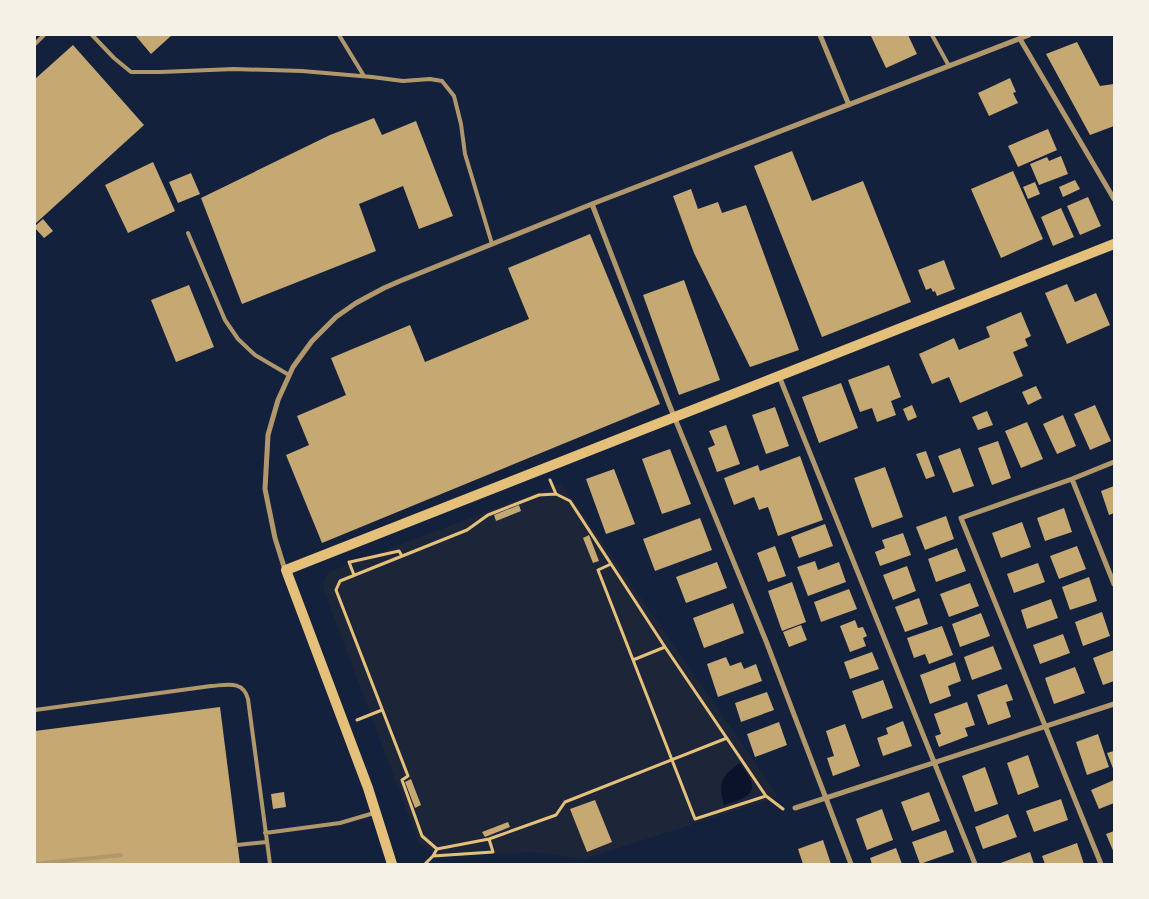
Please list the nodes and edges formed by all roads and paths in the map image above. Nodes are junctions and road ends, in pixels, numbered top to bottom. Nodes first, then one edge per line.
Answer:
1 (44, 35) edge
2 (92, 35) edge
3 (339, 35) edge
4 (820, 35) edge
5 (932, 35) edge
6 (1029, 35) edge
7 (1020, 38) junction
8 (35, 44) edge
9 (948, 66) junction
10 (364, 76) junction
11 (848, 105) junction
12 (1114, 199) edge
13 (592, 204) junction
14 (188, 233) dead end
15 (492, 244) junction
16 (1114, 244) edge
17 (289, 375) junction
18 (779, 376) junction
19 (675, 417) junction
20 (1114, 462) edge
21 (1072, 479) junction
22 (402, 556) junction
23 (611, 564) junction
24 (286, 570) junction
25 (354, 575) junction
26 (1114, 584) edge
27 (665, 646) junction
28 (633, 660) junction
29 (1114, 704) edge
30 (35, 710) edge
31 (382, 710) junction
32 (345, 725) junction
33 (1045, 726) junction
34 (727, 738) junction
35 (672, 760) junction
36 (934, 762) junction
37 (766, 796) junction
38 (826, 798) junction
39 (795, 808) joint
40 (376, 813) junction
41 (265, 833) junction
42 (489, 839) junction
43 (267, 842) junction
44 (237, 844) dead end
45 (437, 849) junction
46 (121, 855) dead end
47 (433, 856) junction
48 (35, 864) edge
49 (270, 864) edge
50 (392, 864) edge
51 (425, 864) edge
52 (851, 864) edge
53 (975, 864) edge
54 (1101, 864) edge

1 - 8 lane
2 - 10 lane
3 - 10 lane
4 - 11 street
5 - 9 lane
6 - 7 street
7 - 9 street
7 - 12 street
9 - 11 street
10 - 15 lane
11 - 13 street
13 - 15 street
13 - 19 street
14 - 17 lane
15 - 17 street
16 - 18 main road
17 - 24 street
18 - 19 main road
18 - 36 street
19 - 24 main road
19 - 38 street
20 - 21 street
21 - 26 street
21 - 33 street
22 - 23 path
22 - 25 path
22 - 25 path
23 - 27 path
23 - 28 path
24 - 32 main road
25 - 31 path
27 - 28 path
27 - 34 path
28 - 35 path
29 - 33 street
30 - 41 lane
31 - 32 path
31 - 45 path
32 - 40 main road
33 - 36 street
33 - 54 street
34 - 35 path
34 - 37 path
35 - 37 path
35 - 42 path
36 - 38 street
36 - 53 street
37 - 39 path
38 - 39 street
38 - 52 street
40 - 41 lane
40 - 50 main road
41 - 43 lane
42 - 45 path
42 - 47 path
43 - 44 lane
43 - 49 lane
45 - 47 path
46 - 48 lane
47 - 51 path

